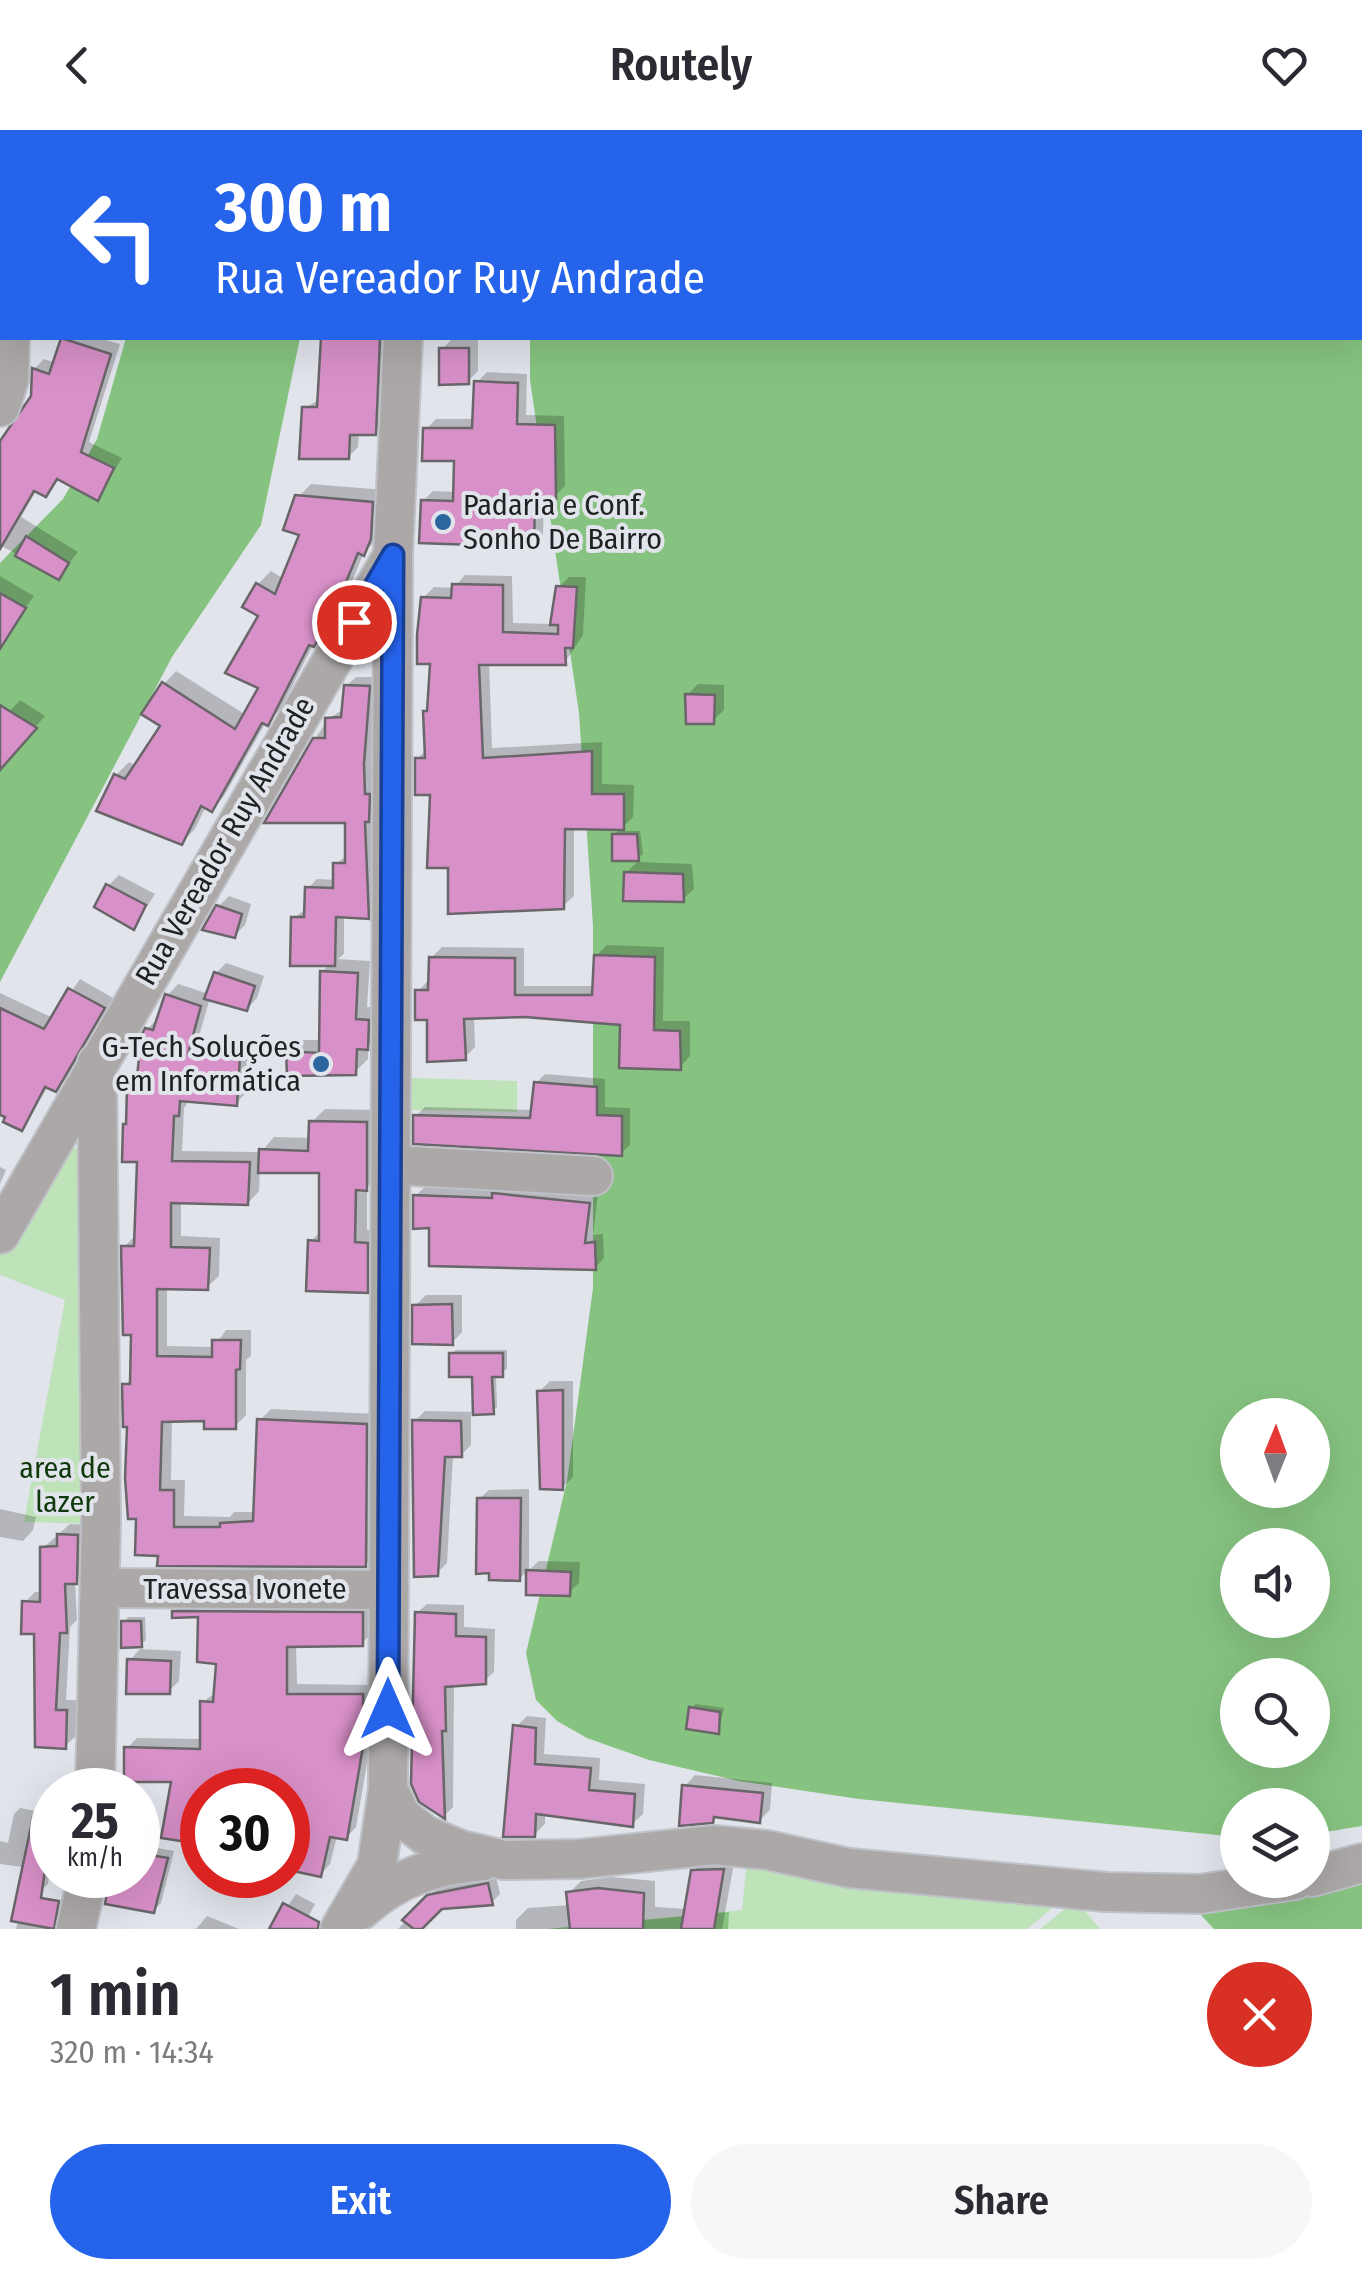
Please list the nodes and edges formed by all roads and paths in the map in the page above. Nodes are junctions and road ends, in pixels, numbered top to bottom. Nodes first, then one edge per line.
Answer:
1 (10, 340) edge
2 (403, 340) edge
3 (0, 407) edge
4 (393, 555) junction
5 (97, 1060) junction
6 (391, 1165) junction
7 (593, 1176) dead end
8 (0, 1234) edge
9 (100, 1588) junction
10 (389, 1590) junction
11 (96, 1768) edge
12 (388, 1788) junction
13 (504, 1860) junction
14 (1362, 1863) edge
15 (1330, 1872) edge
16 (1220, 1891) edge
17 (83, 1898) edge
18 (76, 1929) edge
19 (340, 1929) edge

1 - 3 street
2 - 4 street
4 - 5 street, Rua Vereador Ruy Andrade
4 - 6 street
5 - 8 street, Rua Vereador Ruy Andrade
5 - 9 street
6 - 7 street
6 - 10 street
9 - 10 street, Travessa Ivonete
9 - 11 street
10 - 12 street
12 - 13 street
12 - 19 street
13 - 16 street
13 - 19 street
14 - 15 street
17 - 18 street

